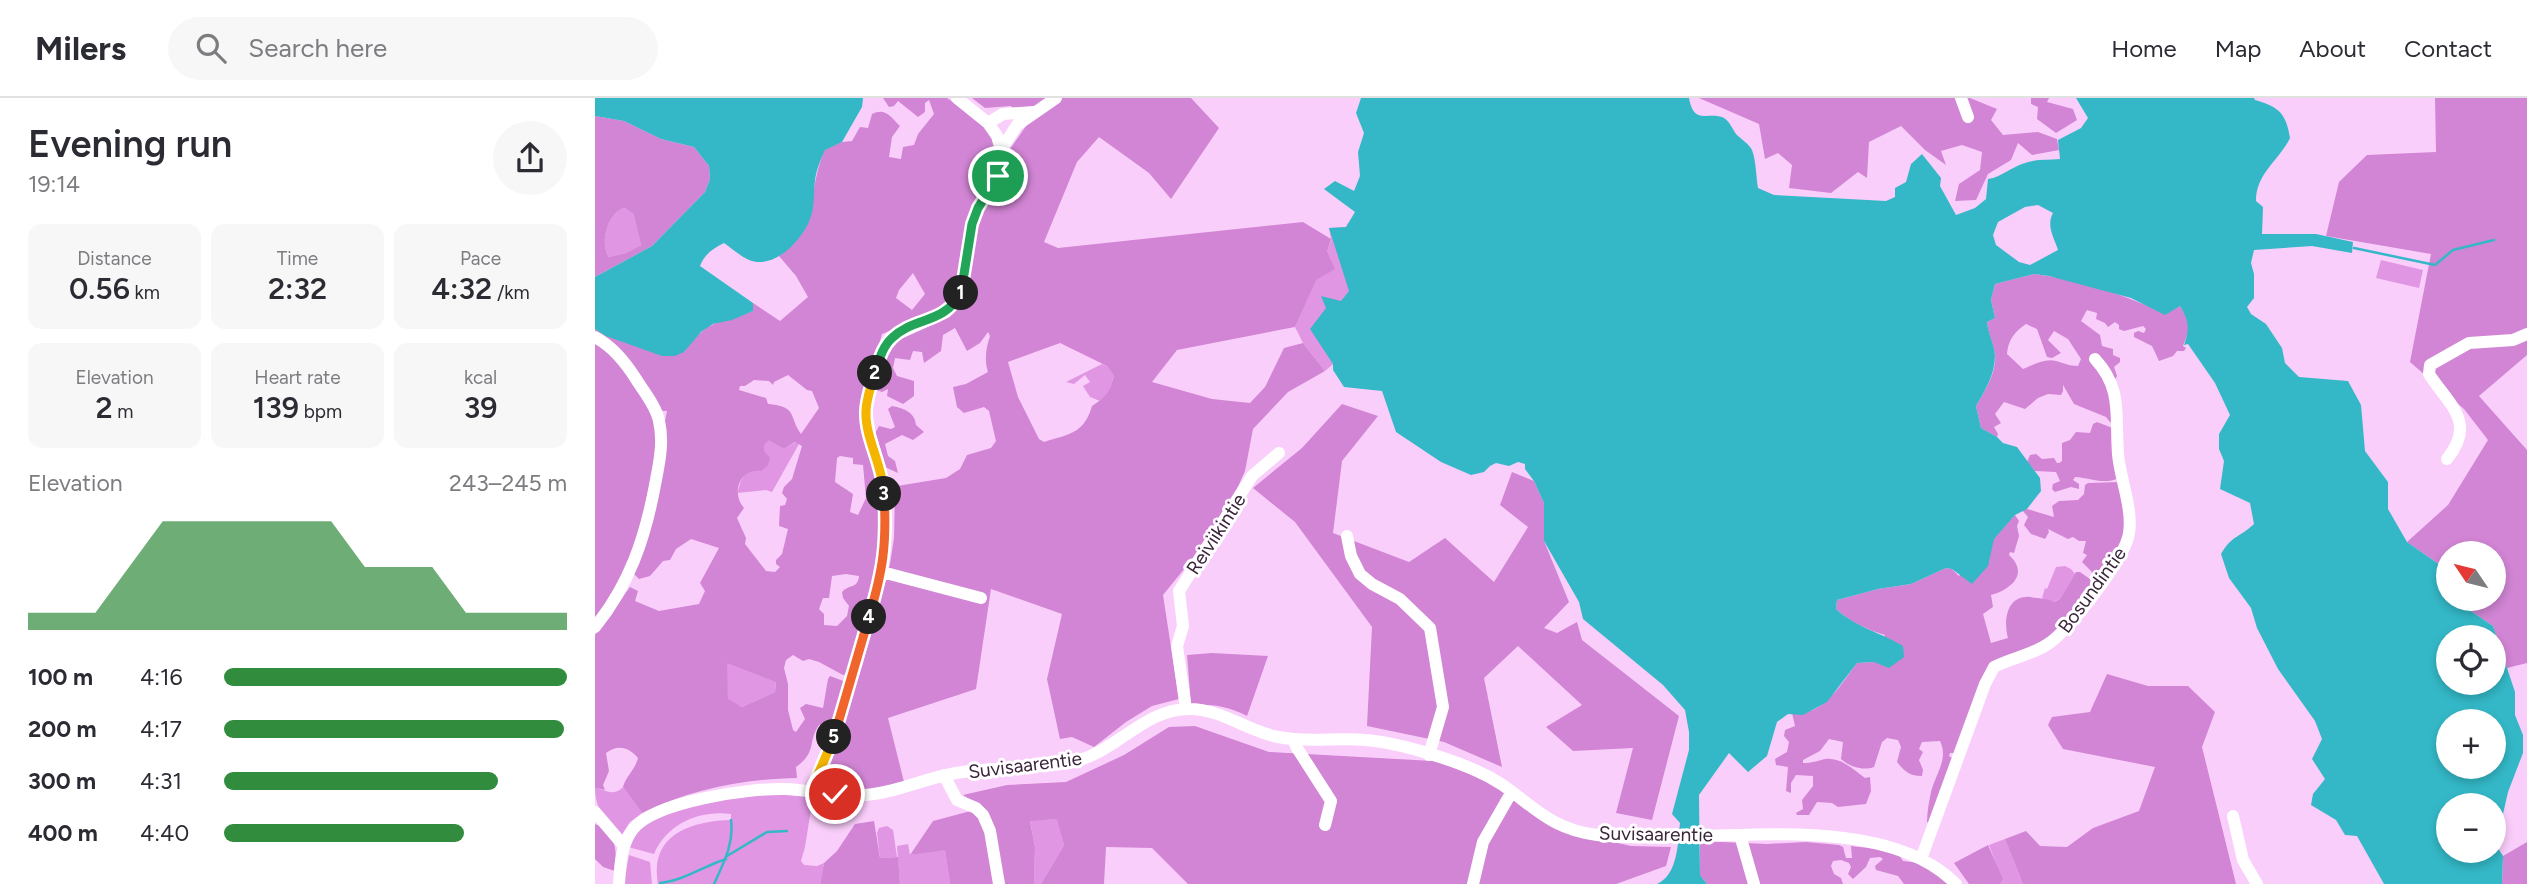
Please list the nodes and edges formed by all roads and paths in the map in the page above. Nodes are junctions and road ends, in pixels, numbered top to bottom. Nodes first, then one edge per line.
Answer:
1 (957, 98) edge
2 (1056, 98) edge
3 (1961, 98) edge
4 (1034, 112) junction
5 (1968, 117) dead end
6 (988, 122) junction
7 (1001, 150) junction
8 (2527, 334) edge
9 (595, 337) edge
10 (2095, 359) dead end
11 (1279, 453) dead end
12 (2447, 458) dead end
13 (1347, 536) dead end
14 (882, 572) junction
15 (981, 598) dead end
16 (595, 627) edge
17 (1186, 709) junction
18 (1293, 740) junction
19 (1429, 755) junction
20 (944, 775) junction
21 (816, 791) junction
22 (1511, 793) junction
23 (595, 812) edge
24 (2232, 816) dead end
25 (1325, 825) dead end
26 (1740, 835) junction
27 (624, 846) junction
28 (1921, 859) junction
29 (619, 884) edge
30 (999, 884) edge
31 (1473, 884) edge
32 (1754, 884) edge
33 (1956, 884) edge
34 (2257, 884) edge

1 - 6 street
2 - 4 street
3 - 5 street
4 - 6 street
4 - 7 street
6 - 7 street
7 - 14 street
8 - 12 street
9 - 16 street
10 - 28 street, Bosundintie
11 - 17 street, Reiviikintie
13 - 19 street
14 - 15 street
14 - 21 street
17 - 18 street, Suvisaarentie
17 - 20 street, Suvisaarentie
18 - 19 street, Suvisaarentie
18 - 25 street
19 - 22 street, Suvisaarentie
20 - 21 street, Suvisaarentie
20 - 30 street
21 - 27 street, Suvisaarentie
22 - 26 street, Suvisaarentie
22 - 31 street
23 - 27 street
24 - 34 street
26 - 28 street, Suvisaarentie
26 - 32 street, Suvisaarentie
27 - 29 street
28 - 33 street, Suvisaarentie

